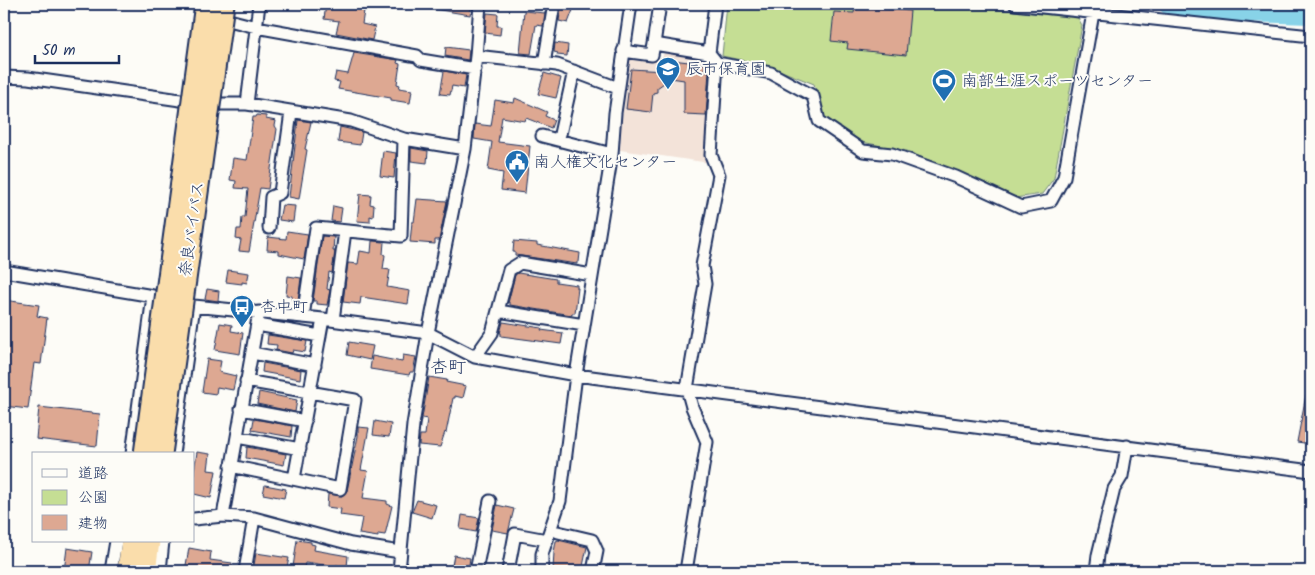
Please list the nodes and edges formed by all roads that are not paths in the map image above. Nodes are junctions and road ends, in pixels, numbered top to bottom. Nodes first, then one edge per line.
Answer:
1 (259, 4) edge
2 (480, 4) edge
3 (554, 4) edge
4 (631, 4) edge
5 (660, 4) edge
6 (715, 4) edge
7 (1015, 4) edge
8 (217, 8) edge
9 (1093, 13) junction
10 (256, 27) junction
11 (1311, 36) edge
12 (654, 44) junction
13 (623, 51) junction
14 (709, 53) junction
15 (476, 56) junction
16 (717, 63) junction
17 (544, 64) junction
18 (475, 69) junction
19 (574, 71) junction
20 (4, 77) edge
21 (618, 88) junction
22 (208, 104) junction
23 (247, 104) junction
24 (291, 112) junction
25 (560, 134) dead end
26 (542, 136) dead end
27 (404, 139) junction
28 (465, 149) junction
29 (612, 154) junction
30 (269, 228) dead end
31 (345, 231) junction
32 (4, 271) edge
33 (592, 276) junction
34 (153, 296) junction
35 (179, 303) junction
36 (194, 306) junction
37 (498, 311) junction
38 (259, 312) junction
39 (303, 317) junction
40 (328, 320) junction
41 (257, 324) junction
42 (584, 325) junction
43 (428, 333) junction
44 (320, 336) junction
45 (252, 353) junction
46 (475, 356) junction
47 (315, 365) junction
48 (576, 375) junction
49 (246, 381) junction
50 (688, 389) junction
51 (310, 392) junction
52 (241, 409) junction
53 (305, 422) junction
54 (237, 437) junction
55 (1127, 446) junction
56 (300, 449) junction
57 (132, 452) edge
58 (145, 452) edge
59 (161, 452) edge
60 (173, 452) edge
61 (232, 466) junction
62 (1311, 470) edge
63 (294, 479) junction
64 (490, 501) dead end
65 (222, 516) junction
66 (254, 518) junction
67 (195, 519) edge
68 (558, 532) dead end
69 (546, 540) junction
70 (116, 542) edge
71 (132, 542) edge
72 (149, 542) edge
73 (163, 542) edge
74 (400, 552) junction
75 (111, 571) edge
76 (128, 571) edge
77 (145, 571) edge
78 (160, 571) edge
79 (245, 571) edge
80 (399, 571) edge
81 (476, 571) edge
82 (508, 571) edge
83 (542, 571) edge
84 (593, 571) edge
85 (686, 571) edge
86 (1096, 571) edge

1 - 10 street
2 - 15 street
3 - 17 street
4 - 13 street
5 - 12 street
6 - 14 street
7 - 9 street
8 - 10 street
8 - 22 street
8 - 58 highway, 奈良バイパス, bridge
8 - 59 highway, 奈良バイパス, bridge
9 - 11 street
9 - 16 street
10 - 18 street
10 - 23 street
12 - 13 street
12 - 14 street
13 - 21 street
14 - 16 street
15 - 17 street
15 - 18 street
16 - 50 street
17 - 19 street
18 - 28 street
19 - 21 street
19 - 25 street
20 - 22 street
21 - 29 street
22 - 23 street
22 - 35 street
23 - 24 street
24 - 27 street
24 - 30 street
26 - 29 street
27 - 28 street
27 - 31 street
28 - 43 street
29 - 33 street
31 - 39 street
31 - 40 street
32 - 34 street
33 - 37 street
33 - 42 street
34 - 35 street
34 - 57 street
35 - 36 street
36 - 38 street
36 - 60 street
37 - 42 street
37 - 46 street
38 - 39 street
38 - 41 street
39 - 40 street
40 - 43 street
40 - 44 street
41 - 44 street
41 - 45 street
42 - 48 street
43 - 46 street
43 - 74 street
44 - 47 street
45 - 47 street
45 - 49 street
46 - 48 street
47 - 51 street
48 - 50 street
48 - 69 street
49 - 51 street
49 - 52 street
50 - 55 street
50 - 85 street
51 - 53 street
51 - 63 street
52 - 53 street
52 - 54 street
53 - 56 street
54 - 56 street
54 - 61 street
55 - 62 street
55 - 86 street
56 - 63 street
61 - 63 street
61 - 65 street
64 - 81 street
65 - 66 street
65 - 67 street
66 - 74 street
66 - 79 street
68 - 84 street
69 - 82 street
69 - 83 street
70 - 75 street
71 - 76 highway
72 - 77 highway
73 - 78 street
74 - 80 street

